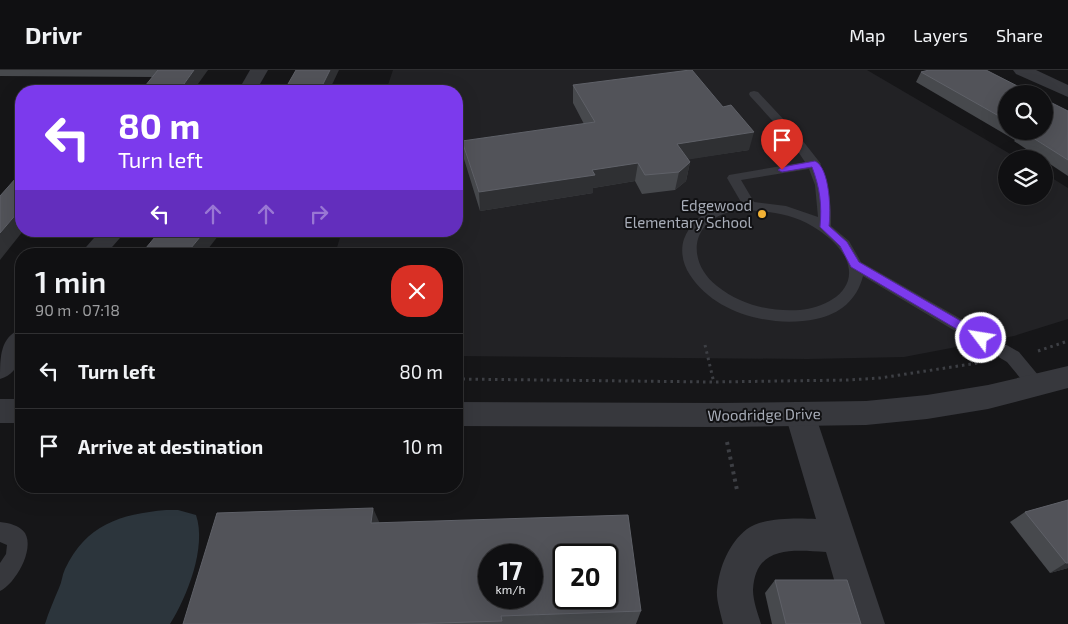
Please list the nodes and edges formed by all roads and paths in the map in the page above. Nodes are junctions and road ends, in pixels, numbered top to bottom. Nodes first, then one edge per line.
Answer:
1 (260, 70) edge
2 (1022, 70) edge
3 (251, 85) edge
4 (1068, 92) edge
5 (754, 94) dead end
6 (815, 164) junction
7 (750, 206) junction
8 (824, 227) junction
9 (108, 237) edge
10 (98, 248) edge
11 (855, 265) junction
12 (1068, 340) edge
13 (705, 345) dead end
14 (15, 347) edge
15 (1040, 350) dead end
16 (958, 366) dead end
17 (0, 368) edge
18 (1068, 377) edge
19 (463, 379) edge
20 (714, 382) junction
21 (1037, 386) junction
22 (715, 388) dead end
23 (0, 411) edge
24 (15, 411) edge
25 (463, 414) edge
26 (800, 414) junction
27 (726, 438) dead end
28 (737, 490) dead end
29 (0, 532) edge
30 (838, 536) junction
31 (0, 580) edge
32 (742, 624) edge
33 (866, 624) edge

1 - 3 street
2 - 4 street
5 - 6 lane
6 - 7 lane
6 - 8 lane
7 - 8 lane
7 - 11 lane
8 - 11 lane
9 - 10 street
11 - 21 lane
12 - 15 path
13 - 20 path
14 - 17 street
16 - 20 path
18 - 21 street, Woodridge Drive
19 - 20 path
20 - 22 path
21 - 26 street, Woodridge Drive
23 - 24 street
25 - 26 street, Woodridge Drive
26 - 30 street
27 - 28 path
29 - 31 lane
30 - 32 street
30 - 33 street

